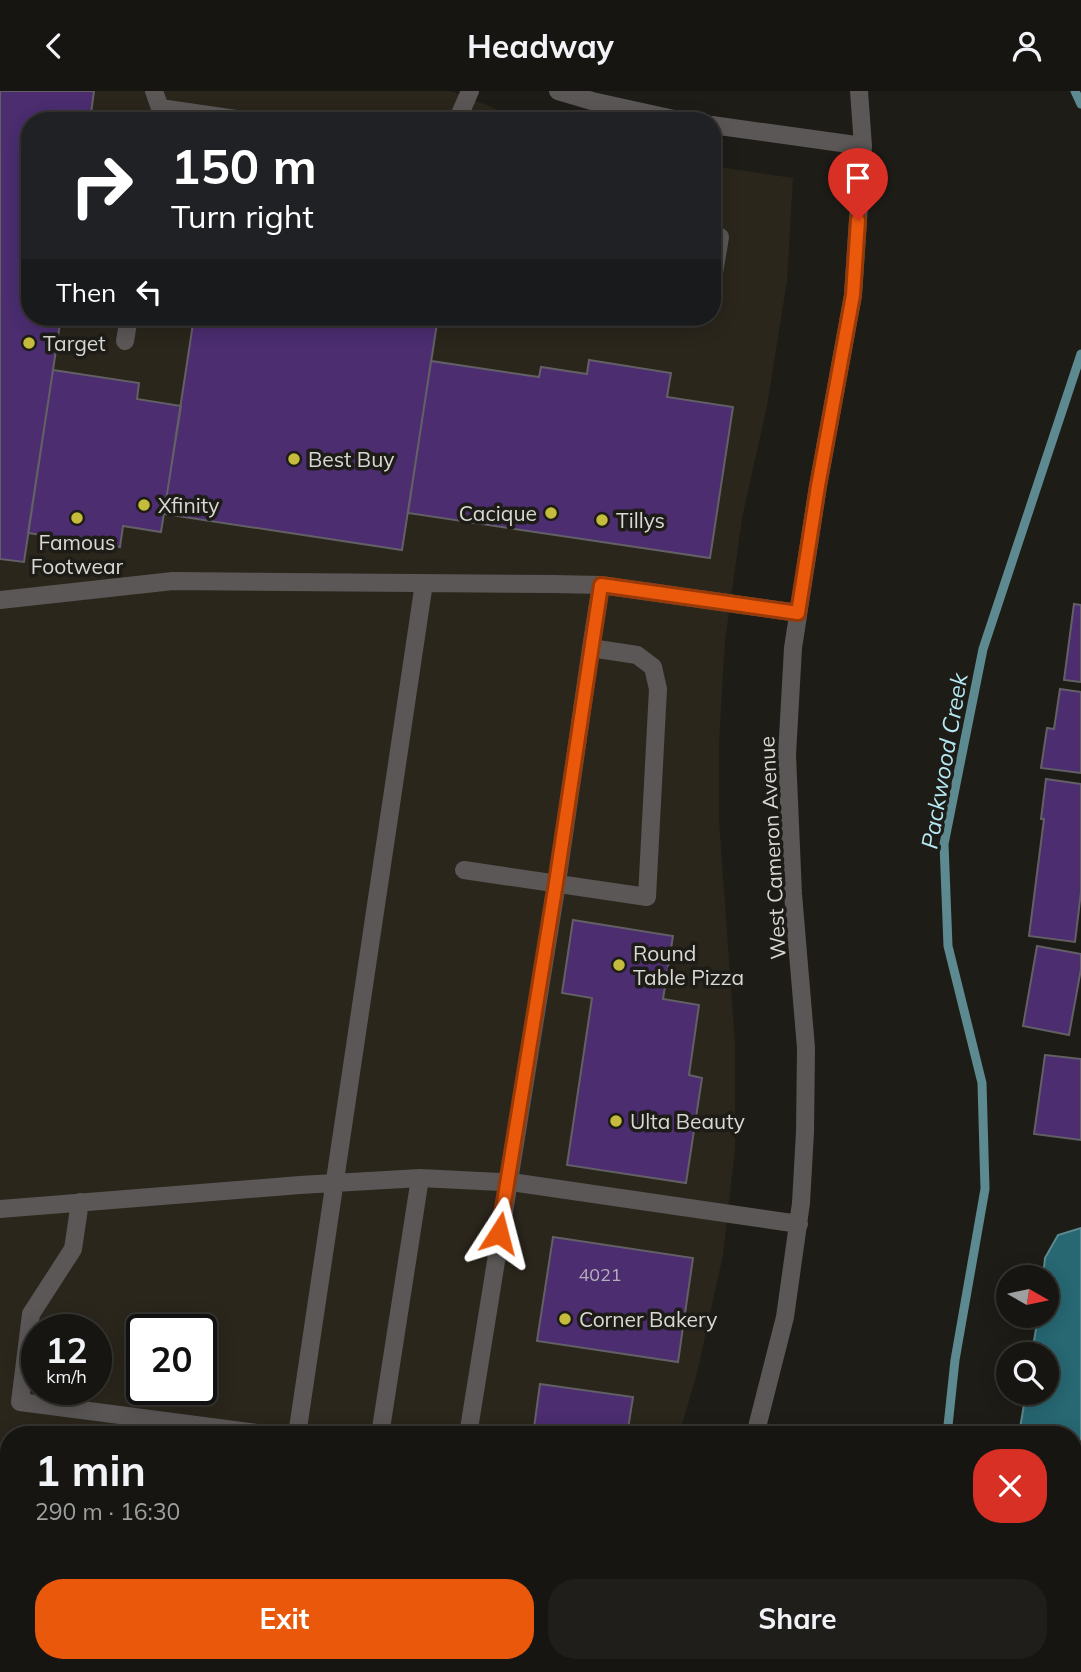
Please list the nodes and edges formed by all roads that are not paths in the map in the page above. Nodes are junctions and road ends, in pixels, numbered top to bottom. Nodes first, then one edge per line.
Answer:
1 (470, 91) edge
2 (558, 91) edge
3 (859, 91) edge
4 (157, 107) edge
5 (190, 112) edge
6 (461, 112) edge
7 (642, 112) edge
8 (721, 126) edge
9 (863, 146) junction
10 (128, 326) edge
11 (125, 341) dead end
12 (424, 583) junction
13 (601, 585) junction
14 (0, 600) edge
15 (798, 613) junction
16 (591, 648) junction
17 (464, 870) dead end
18 (556, 883) junction
19 (420, 1178) junction
20 (507, 1182) junction
21 (335, 1183) junction
22 (80, 1202) junction
23 (0, 1209) edge
24 (799, 1224) junction
25 (204, 1426) edge
26 (299, 1426) edge
27 (381, 1426) edge
28 (469, 1426) edge
29 (757, 1426) edge

1 - 6 street
2 - 7 street
3 - 9 street, West Cameron Avenue
4 - 5 street
8 - 9 street
9 - 15 street, West Cameron Avenue
10 - 11 street
12 - 13 street
12 - 14 street
12 - 21 street
13 - 15 street
13 - 16 street
15 - 24 street, West Cameron Avenue
16 - 18 street
16 - 18 street
17 - 18 street
18 - 20 street
19 - 20 street
19 - 21 street
19 - 27 street
20 - 24 street
20 - 28 street
21 - 22 street
21 - 26 street
22 - 23 street
22 - 25 street
24 - 29 street, West Cameron Avenue

